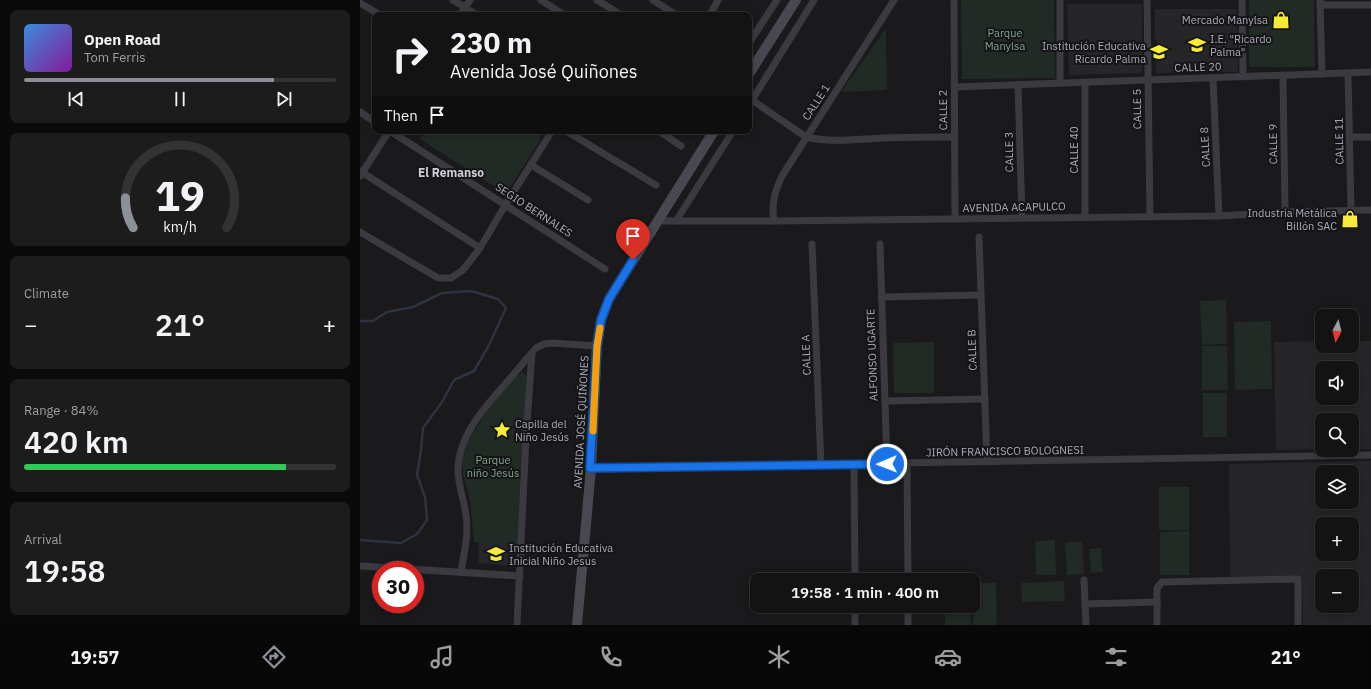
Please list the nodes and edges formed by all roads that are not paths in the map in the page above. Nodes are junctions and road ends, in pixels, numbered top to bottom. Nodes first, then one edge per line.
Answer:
1 (453, 0) edge
2 (470, 0) edge
3 (541, 0) edge
4 (597, 0) edge
5 (653, 0) edge
6 (718, 0) edge
7 (776, 0) edge
8 (796, 0) edge
9 (814, 0) edge
10 (894, 0) edge
11 (954, 0) edge
12 (1060, 0) edge
13 (1147, 0) edge
14 (1242, 0) edge
15 (661, 2) edge
16 (360, 3) edge
17 (1320, 3) edge
18 (1371, 5) edge
19 (465, 8) junction
20 (375, 12) edge
21 (462, 12) edge
22 (472, 12) edge
23 (559, 12) edge
24 (616, 12) edge
25 (673, 12) edge
26 (712, 12) edge
27 (752, 37) edge
28 (752, 69) edge
29 (1371, 72) edge
30 (1348, 73) junction
31 (1322, 74) junction
32 (1283, 75) junction
33 (1243, 77) junction
34 (1213, 78) junction
35 (1148, 80) junction
36 (1085, 82) junction
37 (1060, 83) junction
38 (1018, 85) junction
39 (954, 87) junction
40 (752, 98) edge
41 (752, 102) edge
42 (360, 112) edge
43 (372, 120) edge
44 (388, 134) edge
45 (395, 134) edge
46 (550, 134) edge
47 (571, 134) edge
48 (663, 134) edge
49 (712, 134) edge
50 (730, 134) edge
51 (806, 137) junction
52 (955, 137) junction
53 (1350, 137) junction
54 (1371, 137) edge
55 (681, 146) dead end
56 (531, 165) junction
57 (361, 174) edge
58 (656, 186) dead end
59 (588, 200) dead end
60 (506, 204) junction
61 (1351, 210) junction
62 (1371, 210) edge
63 (1285, 212) junction
64 (1219, 216) junction
65 (1150, 217) junction
66 (1022, 218) junction
67 (1085, 218) junction
68 (956, 219) junction
69 (658, 221) junction
70 (676, 221) junction
71 (774, 221) junction
72 (360, 232) edge
73 (979, 237) dead end
74 (812, 244) dead end
75 (880, 244) dead end
76 (480, 248) junction
77 (605, 269) dead end
78 (981, 295) junction
79 (882, 297) junction
80 (597, 346) junction
81 (532, 353) junction
82 (984, 399) junction
83 (885, 401) junction
84 (1371, 455) edge
85 (987, 462) junction
86 (887, 464) junction
87 (907, 464) junction
88 (821, 465) junction
89 (854, 465) junction
90 (590, 468) junction
91 (360, 566) edge
92 (461, 572) junction
93 (854, 573) edge
94 (908, 573) edge
95 (520, 576) junction
96 (1084, 580) dead end
97 (1157, 602) junction
98 (1085, 604) junction
99 (855, 613) edge
100 (908, 613) edge
101 (517, 625) edge
102 (577, 625) edge
103 (855, 625) edge
104 (908, 625) edge
105 (1086, 625) edge
106 (1157, 625) edge
107 (1298, 625) edge

1 - 19 street
2 - 19 street
3 - 23 street
4 - 24 street
5 - 15 street
6 - 26 street
7 - 27 street
8 - 28 street
9 - 40 street
10 - 51 street, CALLE 1
11 - 39 street, CALLE 2
12 - 37 street
13 - 35 street, CALLE 5
14 - 33 street
15 - 25 street
16 - 20 street
17 - 18 street
17 - 31 street
19 - 21 street
19 - 22 street
29 - 30 street, CALLE 20
30 - 31 street, CALLE 20
30 - 53 street, CALLE 11
31 - 32 street, CALLE 20
32 - 33 street, CALLE 20
32 - 63 street, CALLE 9
33 - 34 street, CALLE 20
34 - 35 street, CALLE 20
34 - 64 street, CALLE 8
35 - 36 street, CALLE 20
35 - 65 street, CALLE 5
36 - 37 street, CALLE 20
36 - 67 street, CALLE 40
37 - 38 street, CALLE 20
38 - 39 street, CALLE 20
38 - 66 street, CALLE 3
39 - 52 street, CALLE 2
41 - 51 street
42 - 43 street
44 - 57 street
45 - 60 street, SEGIO BERNALES
46 - 56 street
47 - 58 street
48 - 55 street
49 - 69 street, AVENIDA JOSÉ QUIÑONES
50 - 70 street
51 - 52 street
51 - 71 street, CALLE 1
52 - 68 street, CALLE 2
53 - 54 street
53 - 61 street, CALLE 11
56 - 59 street
56 - 60 street
57 - 76 street
60 - 76 street
60 - 77 street, SEGIO BERNALES
61 - 62 street, AVENIDA ACAPULCO
61 - 63 street, AVENIDA ACAPULCO
63 - 64 street, AVENIDA ACAPULCO
64 - 65 street, AVENIDA ACAPULCO
65 - 67 street, AVENIDA ACAPULCO
66 - 67 street, AVENIDA ACAPULCO
66 - 68 street, AVENIDA ACAPULCO
68 - 71 street, AVENIDA ACAPULCO
69 - 70 street, AVENIDA ACAPULCO
69 - 80 street, AVENIDA JOSÉ QUIÑONES
70 - 71 street, AVENIDA ACAPULCO
72 - 76 street
73 - 78 street, CALLE B
74 - 88 street, CALLE A
75 - 79 street, ALFONSO UGARTE
78 - 79 street
78 - 82 street, CALLE B
79 - 83 street, ALFONSO UGARTE
80 - 81 street
80 - 90 street, AVENIDA JOSÉ QUIÑONES
81 - 92 street
81 - 95 street
82 - 83 street
82 - 85 street, CALLE B
83 - 86 street, ALFONSO UGARTE
84 - 85 street, JIRÓN FRANCISCO BOLOGNESI
85 - 87 street, JIRÓN FRANCISCO BOLOGNESI
86 - 87 street, JIRÓN FRANCISCO BOLOGNESI
86 - 89 street, JIRÓN FRANCISCO BOLOGNESI
87 - 94 street
88 - 89 street, JIRÓN FRANCISCO BOLOGNESI
88 - 90 street, JIRÓN FRANCISCO BOLOGNESI
89 - 93 street
90 - 102 street, AVENIDA JOSÉ QUIÑONES
91 - 92 street
92 - 95 street
95 - 101 street
96 - 98 street
97 - 98 street
97 - 106 street
97 - 107 street
98 - 105 street
99 - 103 street
100 - 104 street

